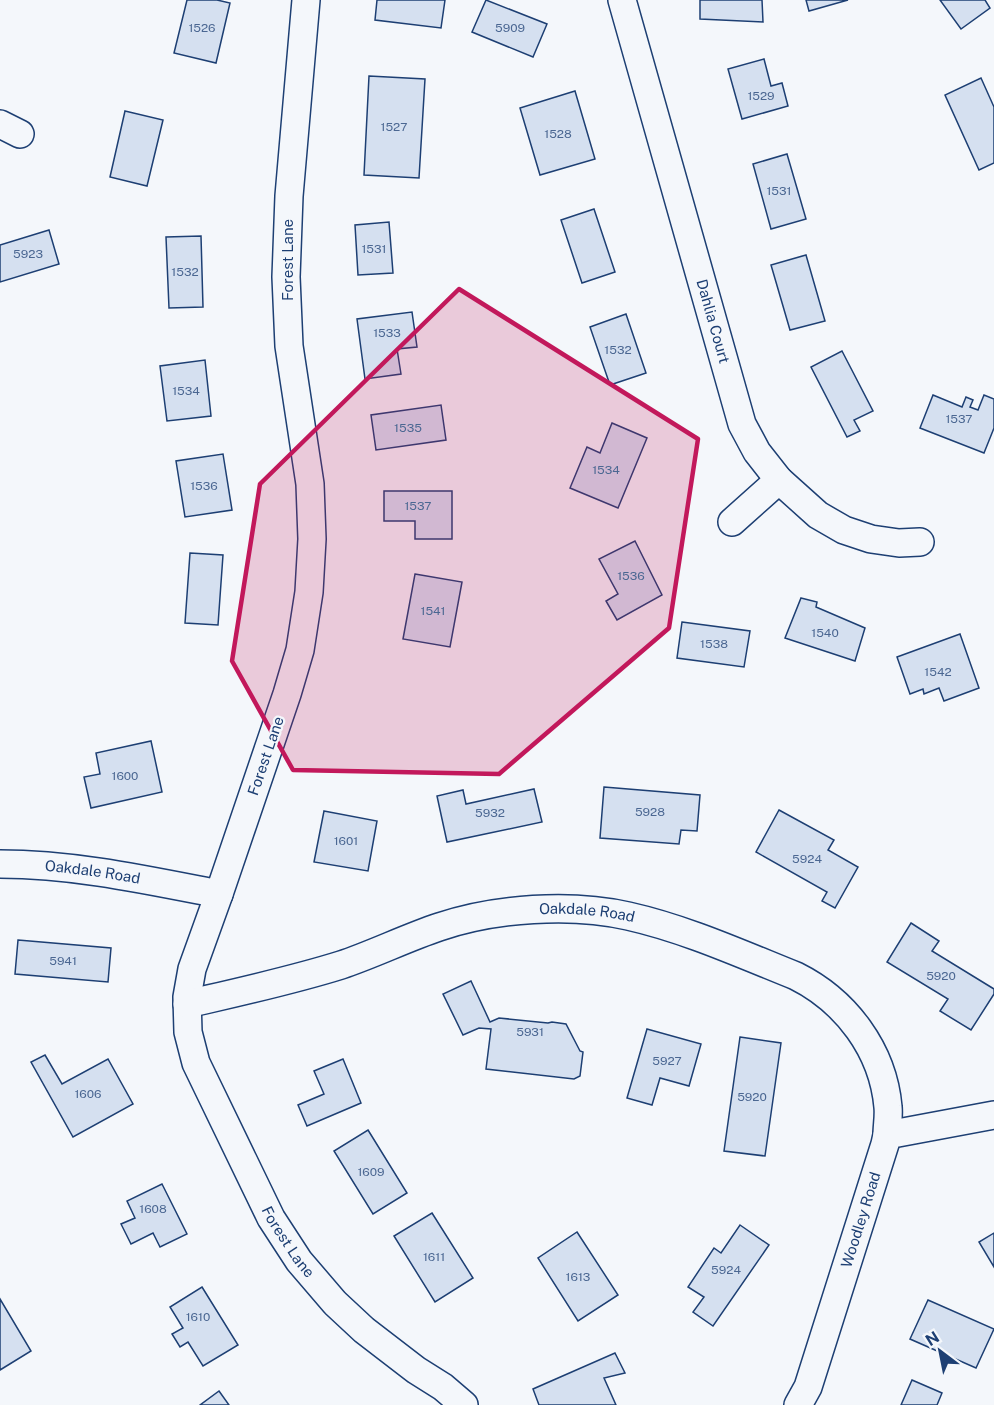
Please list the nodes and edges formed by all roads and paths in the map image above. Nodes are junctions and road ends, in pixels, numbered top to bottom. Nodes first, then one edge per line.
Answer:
1 (306, 0) edge
2 (622, 0) edge
3 (779, 480) junction
4 (732, 522) dead end
5 (920, 542) dead end
6 (0, 864) edge
7 (219, 894) junction
8 (187, 1004) junction
9 (994, 1115) edge
10 (886, 1135) junction
11 (464, 1405) edge
12 (798, 1405) edge

1 - 7 street, Forest Lane
2 - 3 street, Dahlia Court
3 - 4 street
3 - 5 street, Dahlia Court
6 - 7 street, Oakdale Road
7 - 8 street, Forest Lane
8 - 10 street, Oakdale Road
8 - 11 street, Forest Lane
9 - 10 street
10 - 12 street, Woodley Road

